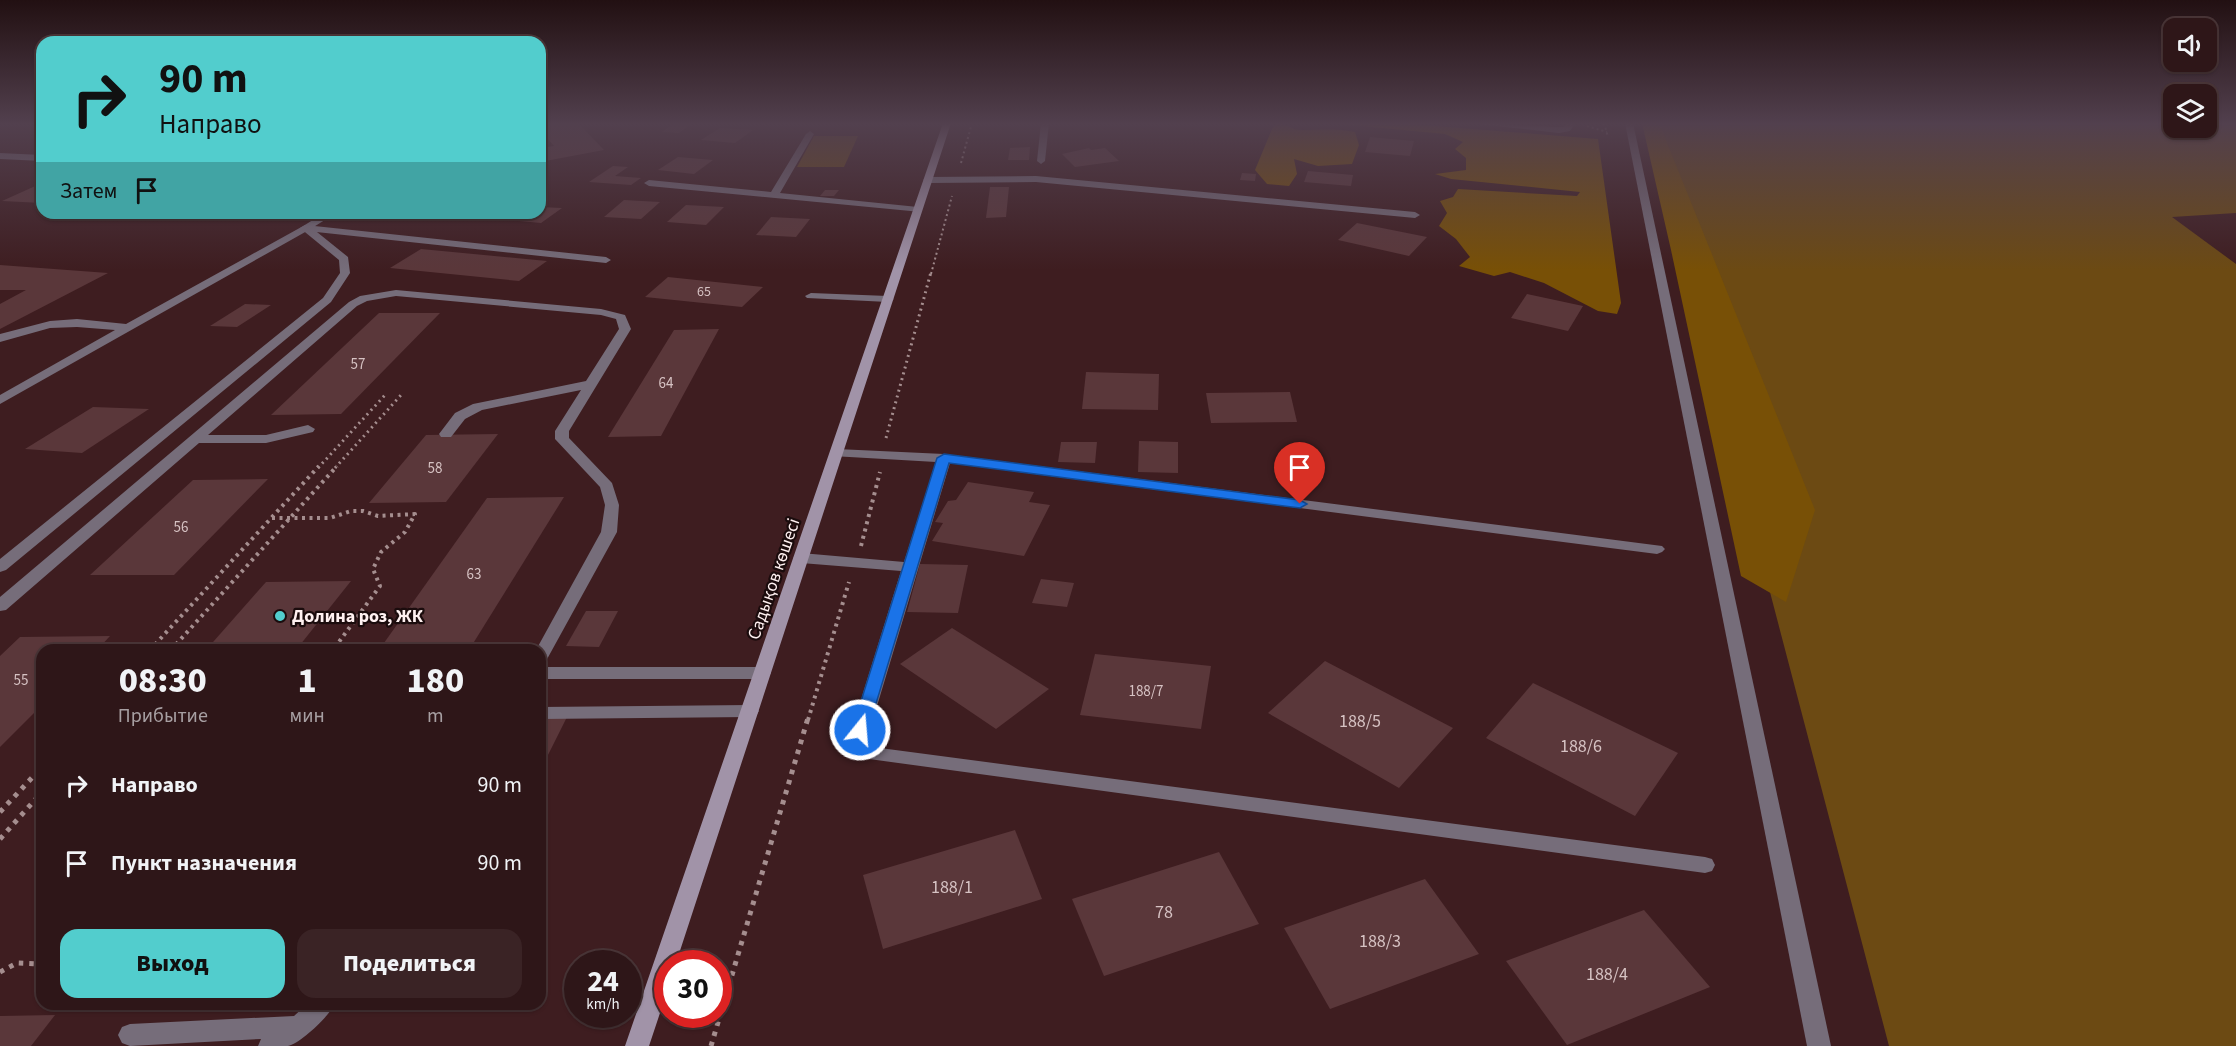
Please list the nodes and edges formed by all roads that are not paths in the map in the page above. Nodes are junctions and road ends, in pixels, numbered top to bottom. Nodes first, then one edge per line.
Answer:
1 (788, 172) edge
2 (931, 172) edge
3 (1639, 172) edge
4 (928, 180) junction
5 (649, 183) dead end
6 (774, 196) junction
7 (918, 210) junction
8 (1414, 215) dead end
9 (321, 219) edge
10 (305, 228) junction
11 (606, 260) dead end
12 (811, 296) dead end
13 (888, 299) junction
14 (128, 328) junction
15 (0, 338) edge
16 (592, 384) junction
17 (0, 399) edge
18 (308, 429) dead end
19 (446, 434) dead end
20 (193, 439) junction
21 (837, 453) junction
22 (944, 458) junction
23 (1657, 549) dead end
24 (801, 558) junction
25 (0, 567) edge
26 (910, 567) junction
27 (0, 606) edge
28 (546, 646) edge
29 (546, 673) edge
30 (762, 673) junction
31 (750, 711) junction
32 (546, 713) edge
33 (1705, 866) dead end
34 (317, 1010) edge
35 (300, 1026) junction
36 (130, 1035) dead end
37 (270, 1046) edge
38 (636, 1046) edge
39 (1819, 1046) edge

1 - 6 street
2 - 4 street, Садықов көшесі
3 - 39 street
4 - 7 street, Садықов көшесі
4 - 8 street
5 - 6 street
6 - 7 street
7 - 13 street, Садықов көшесі
9 - 10 street
10 - 11 street
10 - 14 street
10 - 25 street
12 - 13 street
13 - 21 street, Садықов көшесі
14 - 15 street
14 - 17 street
16 - 19 street
16 - 20 street
16 - 28 street
18 - 20 street
20 - 27 street
21 - 22 street
21 - 24 street, Садықов көшесі
22 - 23 street
22 - 26 street
24 - 26 street
24 - 30 street, Садықов көшесі
26 - 33 street
29 - 30 street
30 - 31 street, Садықов көшесі
31 - 32 street
31 - 38 street, Садықов көшесі
34 - 35 street
35 - 36 street
35 - 37 street

